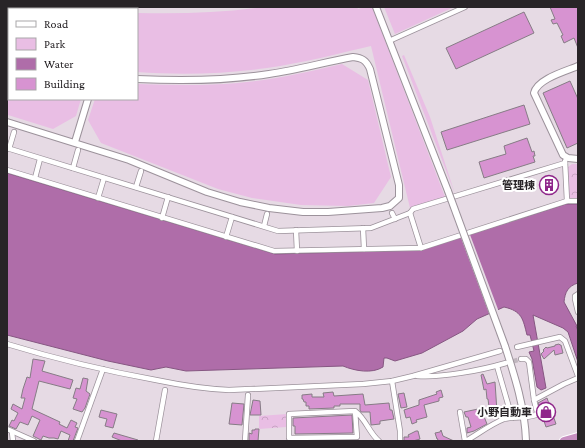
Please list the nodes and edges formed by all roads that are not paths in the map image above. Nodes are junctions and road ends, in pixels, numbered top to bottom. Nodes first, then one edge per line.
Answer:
1 (376, 7) edge
2 (465, 7) edge
3 (389, 41) junction
4 (578, 66) edge
5 (138, 79) edge
6 (88, 100) edge
7 (7, 122) edge
8 (14, 132) dead end
9 (75, 142) junction
10 (8, 148) edge
11 (78, 150) dead end
12 (40, 158) junction
13 (578, 159) edge
14 (565, 160) junction
15 (73, 168) junction
16 (7, 170) edge
17 (141, 171) dead end
18 (35, 178) junction
19 (104, 178) junction
20 (136, 187) junction
21 (98, 198) junction
22 (168, 198) junction
23 (567, 201) junction
24 (578, 202) edge
25 (392, 213) dead end
26 (410, 213) junction
27 (267, 214) dead end
28 (232, 217) junction
29 (162, 218) junction
30 (394, 218) junction
31 (264, 226) junction
32 (363, 228) junction
33 (296, 230) junction
34 (226, 237) junction
35 (421, 248) junction
36 (364, 249) junction
37 (297, 251) junction
38 (578, 294) edge
39 (578, 312) edge
40 (7, 344) edge
41 (517, 347) dead end
42 (500, 351) dead end
43 (521, 359) dead end
44 (506, 363) tunnel mouth
45 (497, 366) junction
46 (103, 369) junction
47 (413, 376) junction
48 (578, 377) edge
49 (392, 381) junction
50 (165, 390) dead end
51 (248, 395) dead end
52 (534, 400) junction
53 (355, 411) junction
54 (460, 412) dead end
55 (512, 418) junction
56 (524, 418) junction
57 (7, 429) edge
58 (12, 432) junction
59 (578, 437) edge
60 (317, 439) edge
61 (13, 441) edge
62 (34, 441) edge
63 (76, 441) edge
64 (156, 441) edge
65 (245, 441) edge
66 (379, 441) edge
67 (400, 441) edge
68 (465, 441) edge
69 (526, 441) edge
70 (564, 441) edge

1 - 3 street
2 - 3 street
3 - 56 street, bridge
4 - 14 street
5 - 9 street
6 - 9 street
7 - 9 street
8 - 10 street
10 - 12 street
11 - 15 street
12 - 15 street
12 - 18 street
13 - 14 street
14 - 23 street
14 - 26 street
15 - 19 street
16 - 18 street
17 - 20 street
18 - 21 street
19 - 20 street
19 - 21 street
20 - 22 street
21 - 29 street
22 - 28 street
22 - 29 street
23 - 24 street
23 - 35 street
25 - 30 street
26 - 30 street
26 - 35 street
27 - 31 street
28 - 31 street
28 - 34 street
29 - 34 street
30 - 32 street
31 - 33 street
32 - 33 street
32 - 36 street
33 - 37 street
34 - 37 street
35 - 36 street
36 - 37 street
38 - 39 street
40 - 46 street
41 - 48 street
42 - 47 street
43 - 52 street
44 - 45 street
45 - 47 street
45 - 55 street
46 - 49 street
46 - 63 street
47 - 49 street
48 - 52 street
49 - 67 street
50 - 64 street
51 - 65 street
52 - 56 street
53 - 60 street
53 - 60 street
53 - 66 street
54 - 68 street
55 - 56 street
55 - 68 street
56 - 69 street
57 - 58 street
58 - 61 street
58 - 62 street
59 - 70 highway

